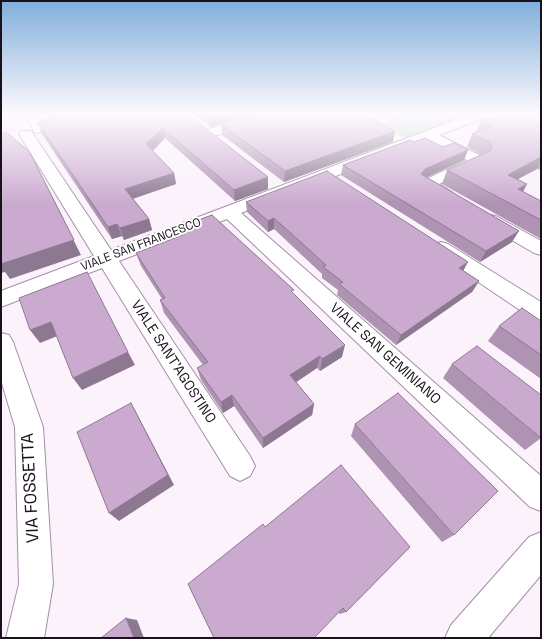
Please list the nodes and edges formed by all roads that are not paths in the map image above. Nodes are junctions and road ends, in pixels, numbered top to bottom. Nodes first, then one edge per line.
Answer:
1 (32, 144) edge
2 (405, 144) edge
3 (446, 144) edge
4 (325, 174) junction
5 (347, 187) edge
6 (229, 212) junction
7 (428, 239) edge
8 (541, 249) edge
9 (106, 259) junction
10 (1, 300) edge
11 (541, 313) edge
12 (1, 342) edge
13 (240, 466) dead end
14 (541, 496) edge
15 (541, 549) edge
16 (25, 638) edge
17 (464, 638) edge

1 - 9 street, VIALE SANT'AGOSTINO
2 - 4 street, VIALE SAN FRANCESCO
3 - 8 street
4 - 5 street
4 - 6 street, VIALE SAN FRANCESCO
6 - 9 street, VIALE SAN FRANCESCO
6 - 14 street, VIALE SAN GEMINIANO
7 - 11 street
9 - 10 street, VIALE SAN FRANCESCO
9 - 13 street, VIALE SANT'AGOSTINO
12 - 16 street, VIA FOSSETTA
15 - 17 street

